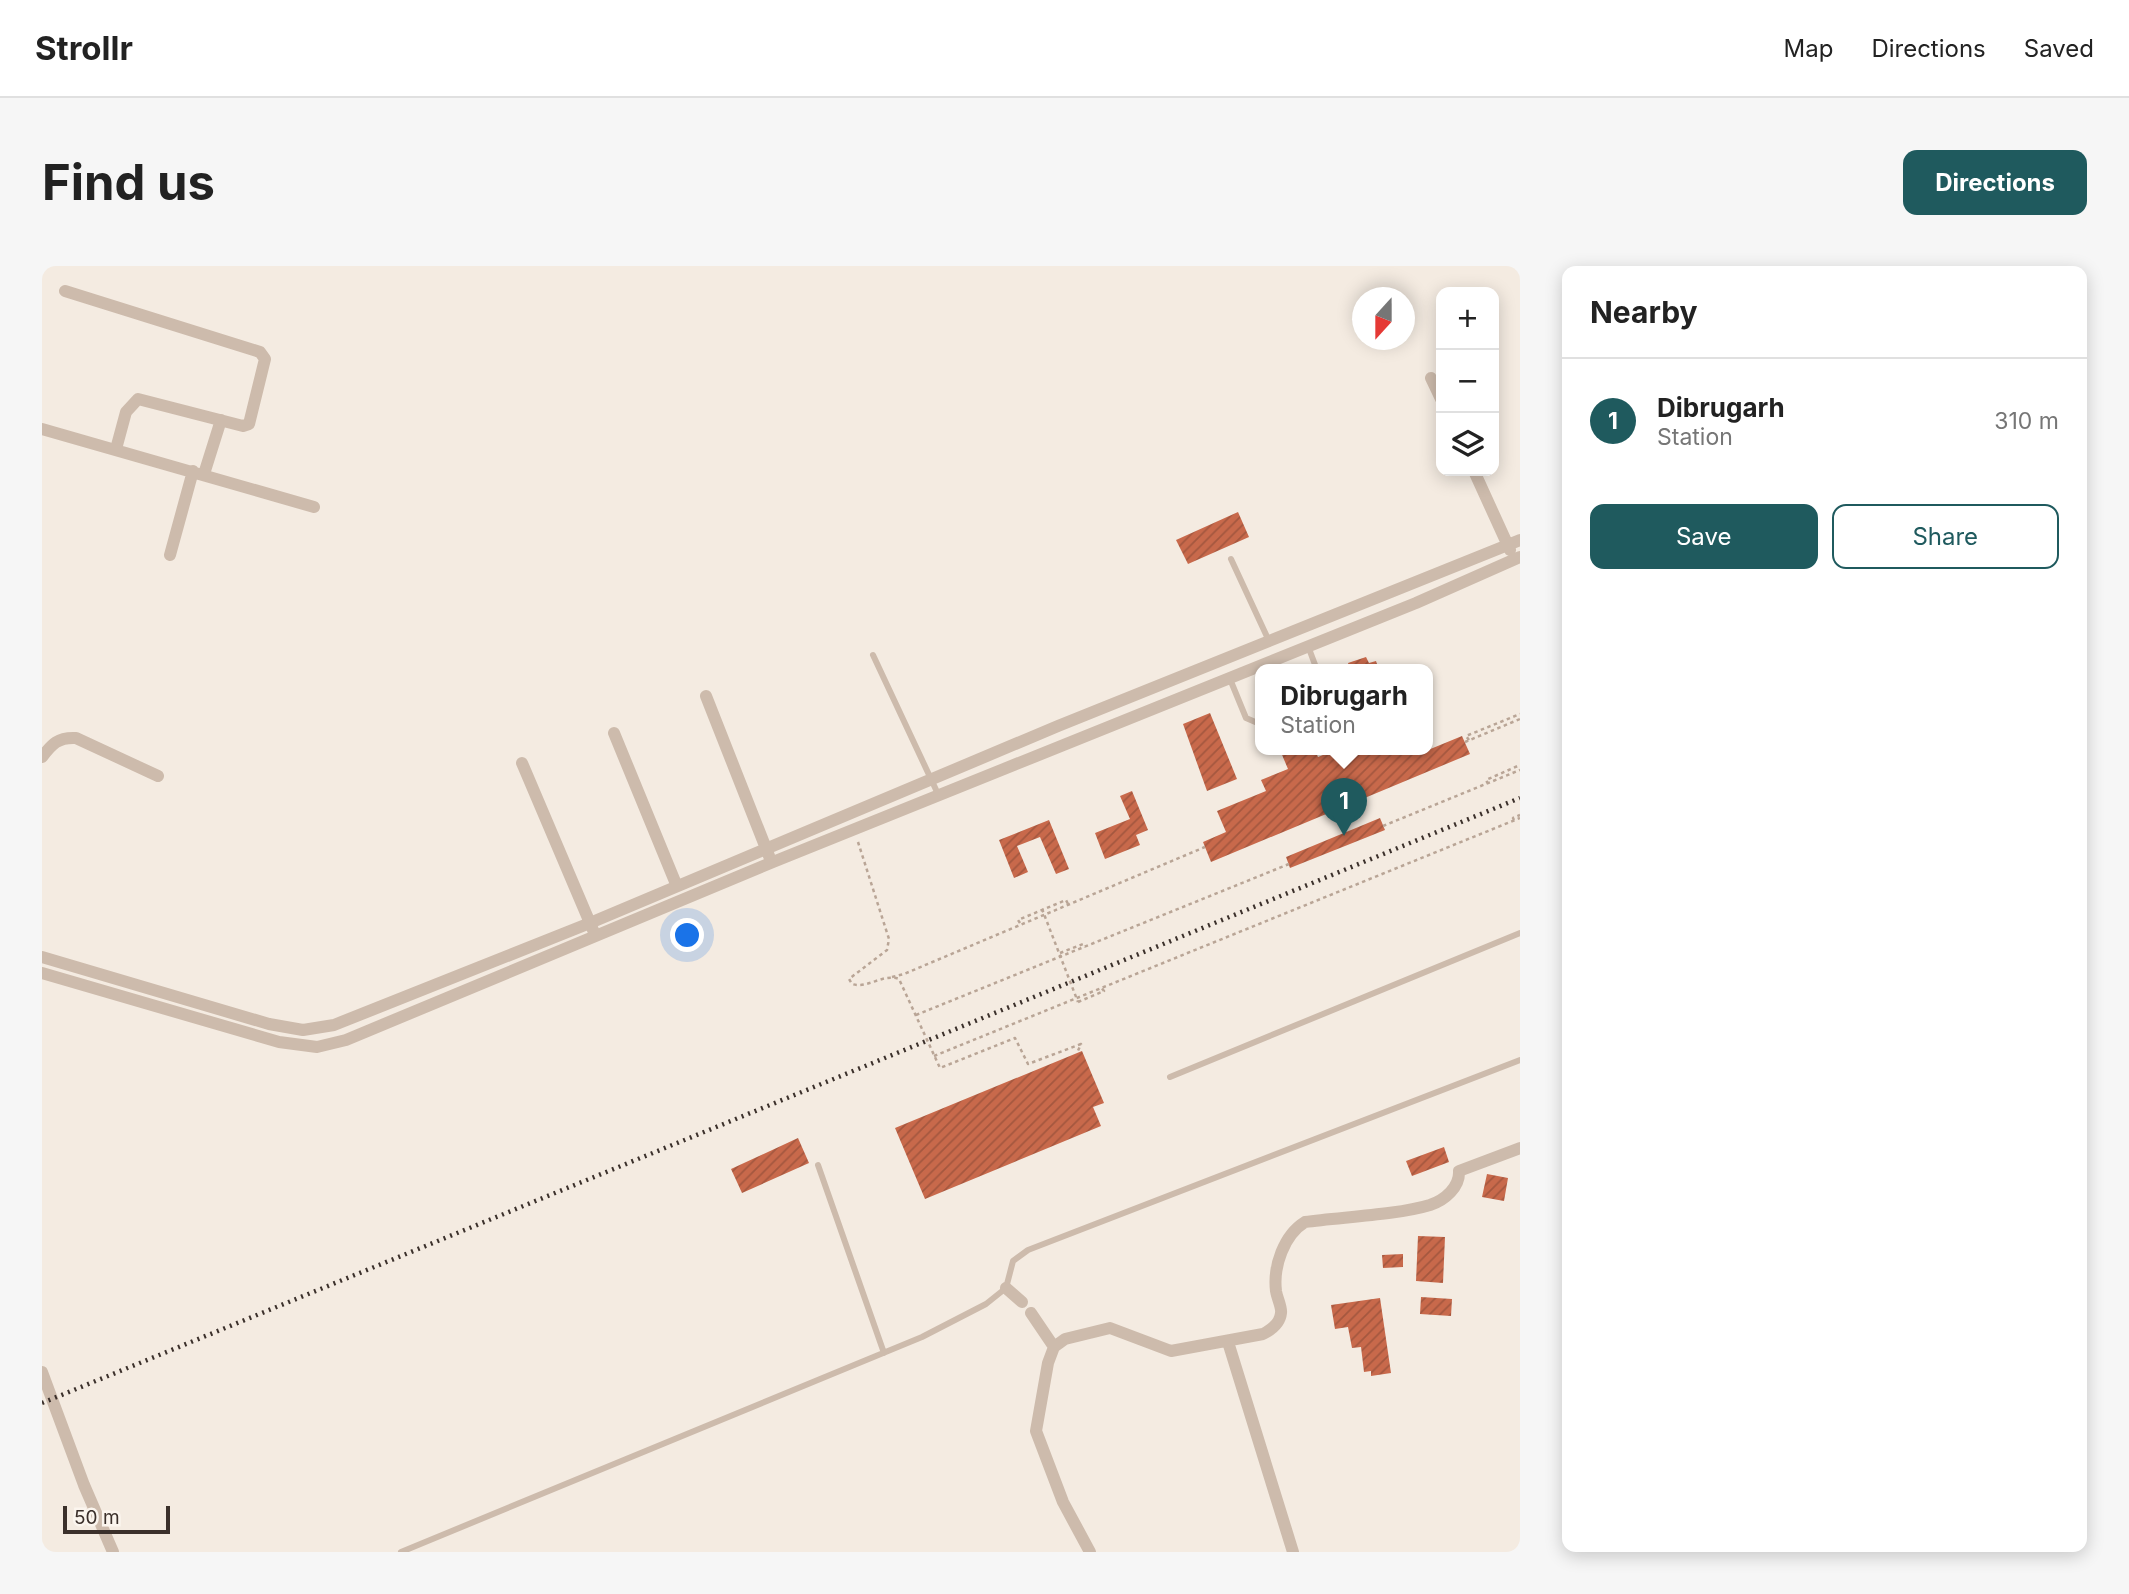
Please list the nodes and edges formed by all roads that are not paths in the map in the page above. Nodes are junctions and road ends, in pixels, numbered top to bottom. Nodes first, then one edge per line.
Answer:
1 (65, 291) dead end
2 (1431, 378) dead end
3 (1436, 388) edge
4 (221, 420) junction
5 (42, 429) edge
6 (116, 449) junction
7 (199, 473) junction
8 (1477, 476) edge
9 (314, 507) dead end
10 (1514, 543) edge
11 (170, 555) dead end
12 (1231, 559) dead end
13 (1517, 559) edge
14 (1269, 642) junction
15 (1308, 646) junction
16 (873, 655) dead end
17 (1262, 664) edge
18 (1315, 664) edge
19 (1255, 667) edge
20 (1229, 677) junction
21 (706, 696) dead end
22 (1255, 722) edge
23 (614, 733) dead end
24 (42, 757) edge
25 (522, 763) dead end
26 (158, 776) dead end
27 (930, 779) junction
28 (938, 794) junction
29 (764, 849) junction
30 (773, 862) junction
31 (676, 884) junction
32 (590, 923) junction
33 (1520, 933) edge
34 (595, 937) junction
35 (42, 957) edge
36 (42, 973) edge
37 (1520, 1060) edge
38 (1170, 1077) dead end
39 (1520, 1148) edge
40 (818, 1164) dead end
41 (1006, 1288) junction
42 (1022, 1302) dead end
43 (1031, 1312) dead end
44 (1228, 1342) junction
45 (1054, 1347) junction
46 (884, 1353) junction
47 (42, 1372) edge
48 (113, 1552) edge
49 (401, 1552) edge
50 (1090, 1552) edge
51 (1293, 1552) edge

1 - 4 street
2 - 3 street
4 - 6 street
4 - 7 street
5 - 6 street
6 - 7 street
7 - 9 street
7 - 11 street
8 - 10 street
10 - 13 street
10 - 14 street
12 - 14 lane
13 - 15 street
14 - 27 street
15 - 17 street
15 - 18 lane
16 - 27 lane
19 - 20 street
20 - 22 lane
20 - 28 street
21 - 29 street
23 - 31 street
24 - 26 street
25 - 32 street
27 - 28 lane
27 - 29 street
28 - 30 street
29 - 30 street
29 - 31 street
30 - 34 street
31 - 32 street
32 - 34 street
32 - 35 street
33 - 38 lane
34 - 36 street
37 - 41 lane
39 - 44 street
40 - 46 lane
41 - 42 street
41 - 46 lane
43 - 45 street
44 - 45 street
44 - 51 street
45 - 50 street
46 - 49 lane
47 - 48 street

